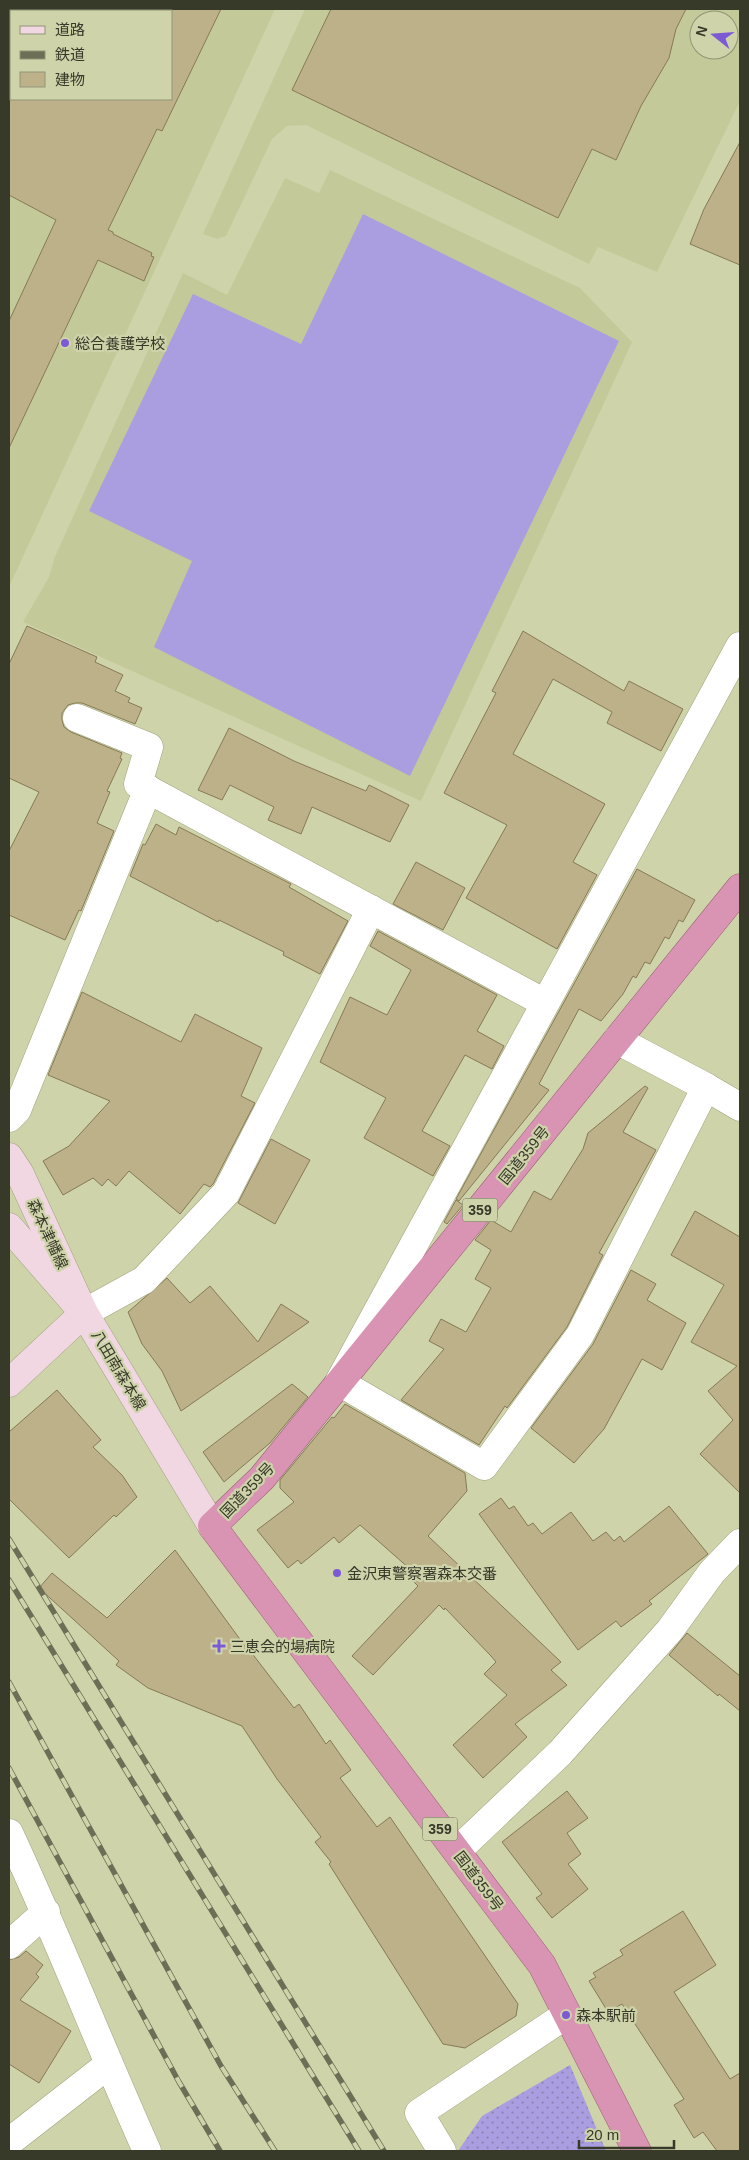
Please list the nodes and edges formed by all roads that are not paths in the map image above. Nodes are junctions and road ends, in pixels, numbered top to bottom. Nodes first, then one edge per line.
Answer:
1 (740, 646) edge
2 (77, 718) dead end
3 (148, 789) junction
4 (740, 888) edge
5 (371, 909) junction
6 (545, 1003) junction
7 (617, 1040) junction
8 (706, 1087) junction
9 (740, 1107) edge
10 (9, 1118) edge
11 (9, 1157) edge
12 (9, 1227) edge
13 (84, 1313) junction
14 (338, 1382) junction
15 (9, 1383) edge
16 (212, 1526) junction
17 (740, 1543) edge
18 (9, 1834) edge
19 (457, 1851) junction
20 (46, 1912) junction
21 (9, 1945) edge
22 (566, 2014) junction
23 (108, 2065) junction
24 (9, 2142) edge
25 (147, 2151) edge
26 (442, 2151) edge
27 (637, 2151) edge

1 - 6 street
2 - 3 street
3 - 5 street
3 - 10 street
4 - 7 highway, 国道359号 / 359
5 - 6 street
5 - 13 street
6 - 14 street
7 - 8 street
7 - 14 highway, 国道359号 / 359
8 - 9 street
8 - 14 street
11 - 13 main road, 森本津幡線
12 - 13 main road, 八田南森本線
13 - 15 main road
13 - 16 main road, 八田南森本線
14 - 16 highway, 国道359号 / 359
16 - 19 highway, 国道359号 / 359
17 - 19 street
18 - 20 street
19 - 22 highway, 国道359号 / 359
20 - 21 street
20 - 23 street
22 - 26 street
22 - 27 highway, 国道359号 / 359
23 - 24 street
23 - 25 street

